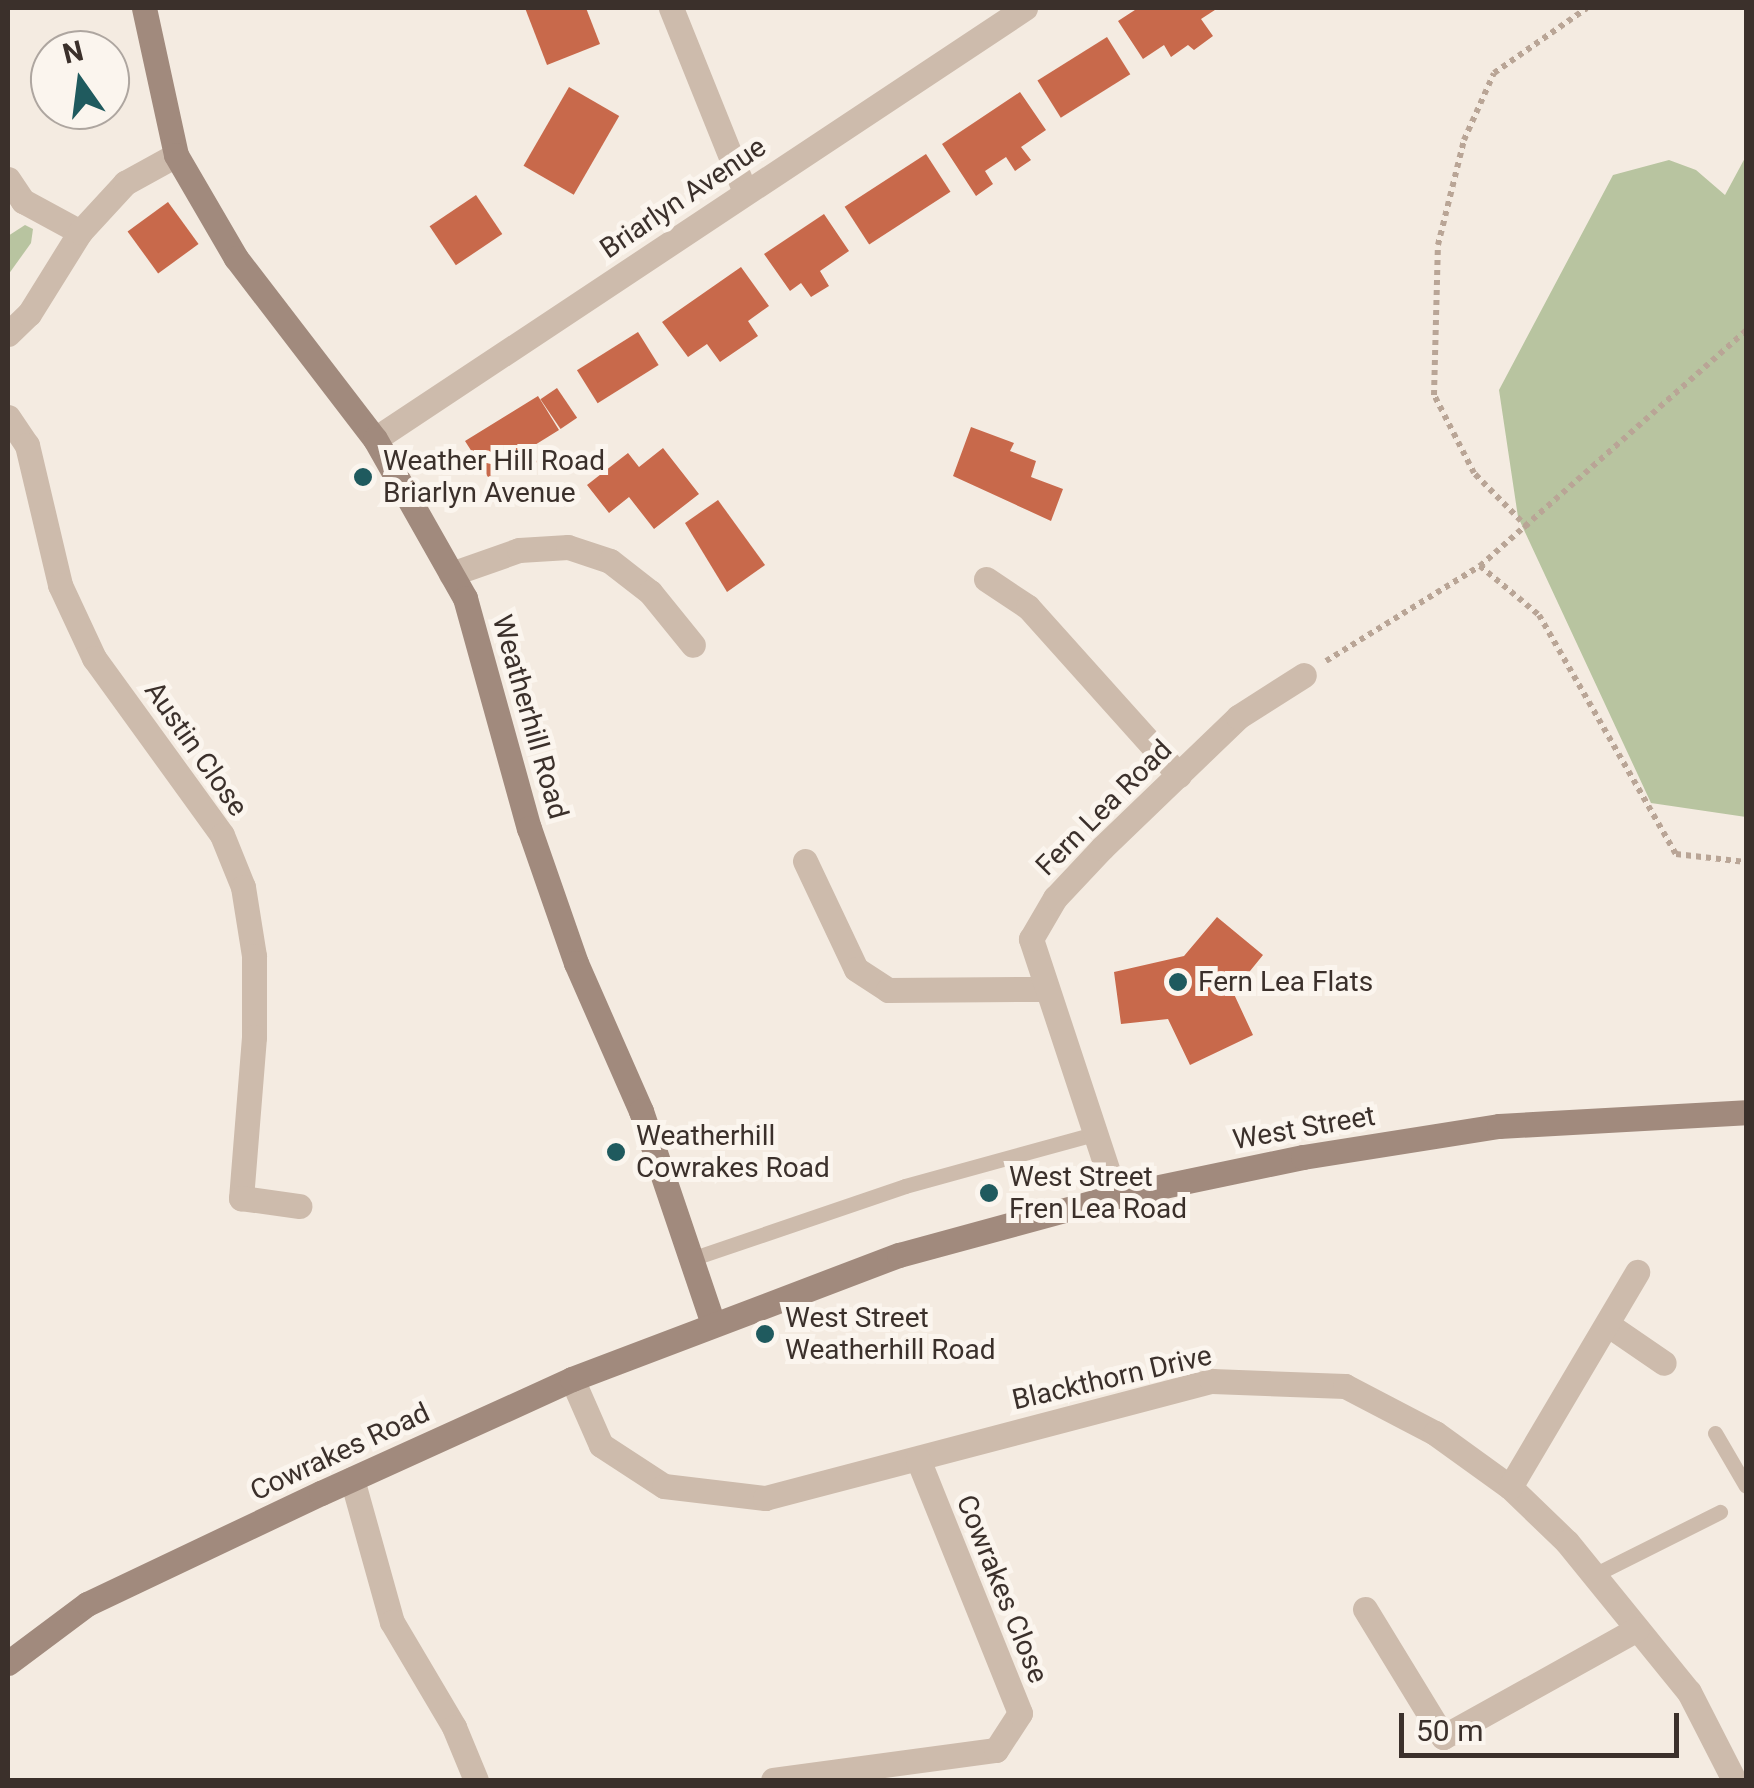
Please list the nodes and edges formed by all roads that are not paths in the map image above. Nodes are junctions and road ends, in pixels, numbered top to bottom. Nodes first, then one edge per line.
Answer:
1 (144, 8) edge
2 (672, 8) edge
3 (1026, 8) edge
4 (176, 155) junction
5 (8, 179) edge
6 (745, 192) junction
7 (80, 232) junction
8 (8, 334) edge
9 (8, 417) edge
10 (375, 440) junction
11 (451, 574) junction
12 (986, 579) dead end
13 (693, 645) dead end
14 (1304, 674) road end
15 (1179, 774) junction
16 (804, 862) dead end
17 (1043, 989) junction
18 (1746, 1112) edge
19 (1094, 1134) junction
20 (1116, 1196) junction
21 (298, 1206) dead end
22 (691, 1259) junction
23 (1637, 1272) dead end
24 (712, 1321) junction
25 (1610, 1326) junction
26 (1664, 1363) dead end
27 (572, 1378) junction
28 (1715, 1433) dead end
29 (918, 1459) junction
30 (352, 1479) junction
31 (1746, 1486) edge
32 (1510, 1487) junction
33 (1720, 1512) dead end
34 (1594, 1575) junction
35 (1366, 1609) dead end
36 (1637, 1629) junction
37 (9, 1658) edge
38 (476, 1780) edge
39 (773, 1780) edge
40 (1734, 1780) edge

1 - 4 street, Weatherhill Road
2 - 6 street
3 - 6 street, Briarlyn Avenue
4 - 7 street
4 - 10 street, Weatherhill Road
5 - 7 street
6 - 10 street, Briarlyn Avenue
7 - 8 street
9 - 21 street, Austin Close
10 - 11 street, Weatherhill Road
11 - 13 street
11 - 22 street, Weatherhill Road
12 - 15 street
14 - 15 street, Fern Lea Road
15 - 17 street, Fern Lea Road
16 - 17 street
17 - 19 street, Fern Lea Road
18 - 20 street, West Street
19 - 20 street, Fern Lea Road
19 - 22 lane
20 - 24 street, West Street
22 - 24 street, Weatherhill Road
23 - 25 street
24 - 27 street, Cowrakes Road
25 - 26 street
25 - 32 street
27 - 29 street, Blackthorn Drive
27 - 30 street, Cowrakes Road
28 - 31 lane
29 - 32 street, Blackthorn Drive
29 - 39 street, Cowrakes Close
30 - 37 street, Cowrakes Road
30 - 38 street
32 - 34 street, Blackthorn Drive
33 - 34 lane
34 - 36 street, Blackthorn Drive
35 - 36 street
36 - 40 street, Blackthorn Drive

